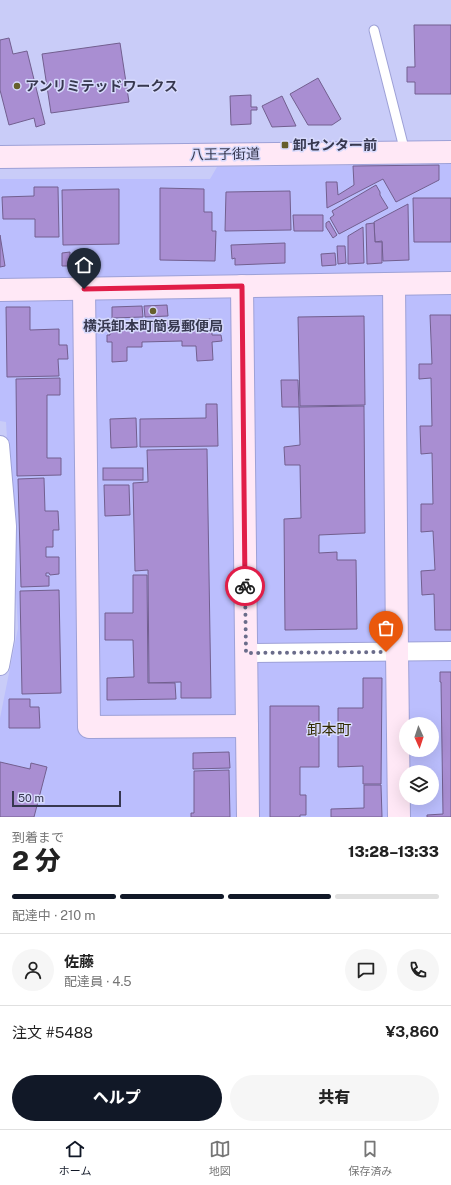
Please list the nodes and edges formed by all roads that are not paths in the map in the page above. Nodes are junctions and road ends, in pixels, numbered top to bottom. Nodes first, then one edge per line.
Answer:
1 (374, 30) dead end
2 (404, 152) junction
3 (451, 152) edge
4 (0, 157) edge
5 (451, 283) edge
6 (394, 284) junction
7 (242, 286) junction
8 (84, 289) junction
9 (0, 290) edge
10 (0, 445) edge
11 (451, 651) edge
12 (397, 652) junction
13 (246, 653) junction
14 (0, 666) edge
15 (247, 726) junction
16 (248, 817) edge
17 (399, 817) edge

1 - 2 lane
2 - 3 street, 八王子街道
2 - 4 street, 八王子街道
5 - 6 street
6 - 7 street
6 - 12 street
7 - 8 street
7 - 13 street
8 - 9 street
8 - 15 street
10 - 14 street
11 - 12 street
12 - 13 street
12 - 17 street
13 - 15 street
15 - 16 street

